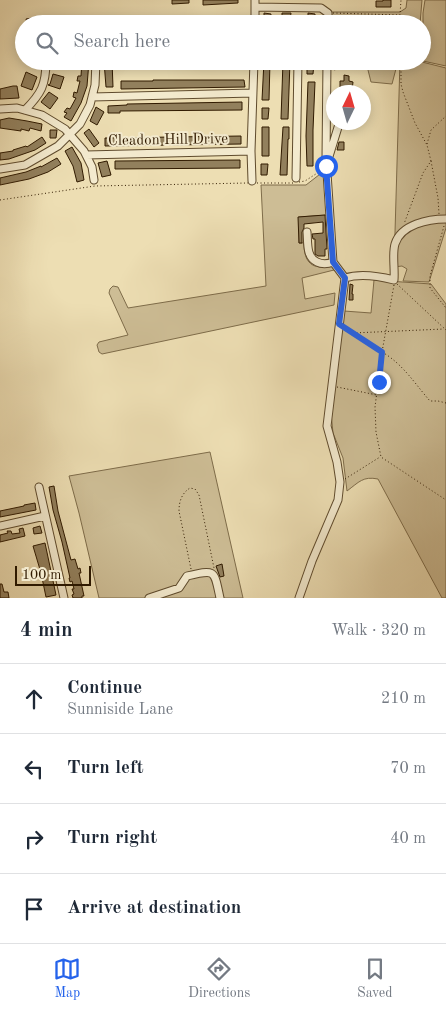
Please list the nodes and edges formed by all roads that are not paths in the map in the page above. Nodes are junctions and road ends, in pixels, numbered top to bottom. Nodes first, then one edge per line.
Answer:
1 (255, 4) edge
2 (276, 4) edge
3 (328, 15) edge
4 (46, 70) edge
5 (96, 70) edge
6 (254, 70) edge
7 (298, 70) edge
8 (328, 70) edge
9 (253, 93) junction
10 (92, 97) junction
11 (0, 109) edge
12 (26, 110) junction
13 (337, 130) edge
14 (70, 134) junction
15 (251, 151) junction
16 (86, 155) junction
17 (326, 166) junction
18 (0, 169) edge
19 (296, 178) dead end
20 (94, 180) dead end
21 (252, 181) dead end
22 (444, 219) edge
23 (307, 232) dead end
24 (333, 262) junction
25 (345, 278) junction
26 (39, 487) dead end
27 (45, 516) junction
28 (0, 526) edge
29 (64, 598) edge
30 (149, 598) edge
31 (220, 598) edge
32 (299, 598) edge

1 - 2 street
2 - 3 street
4 - 12 street
5 - 10 street
6 - 9 street
7 - 19 street
8 - 17 street
9 - 10 street
9 - 15 street
10 - 14 street
11 - 12 street
12 - 14 street
13 - 17 street
14 - 16 street
14 - 18 street
15 - 16 street, Cleadon Hill Drive
15 - 21 street
16 - 20 street
17 - 24 street
22 - 25 street
23 - 24 street
24 - 25 street
25 - 32 street
26 - 27 street
27 - 28 street
27 - 29 street
30 - 31 street

